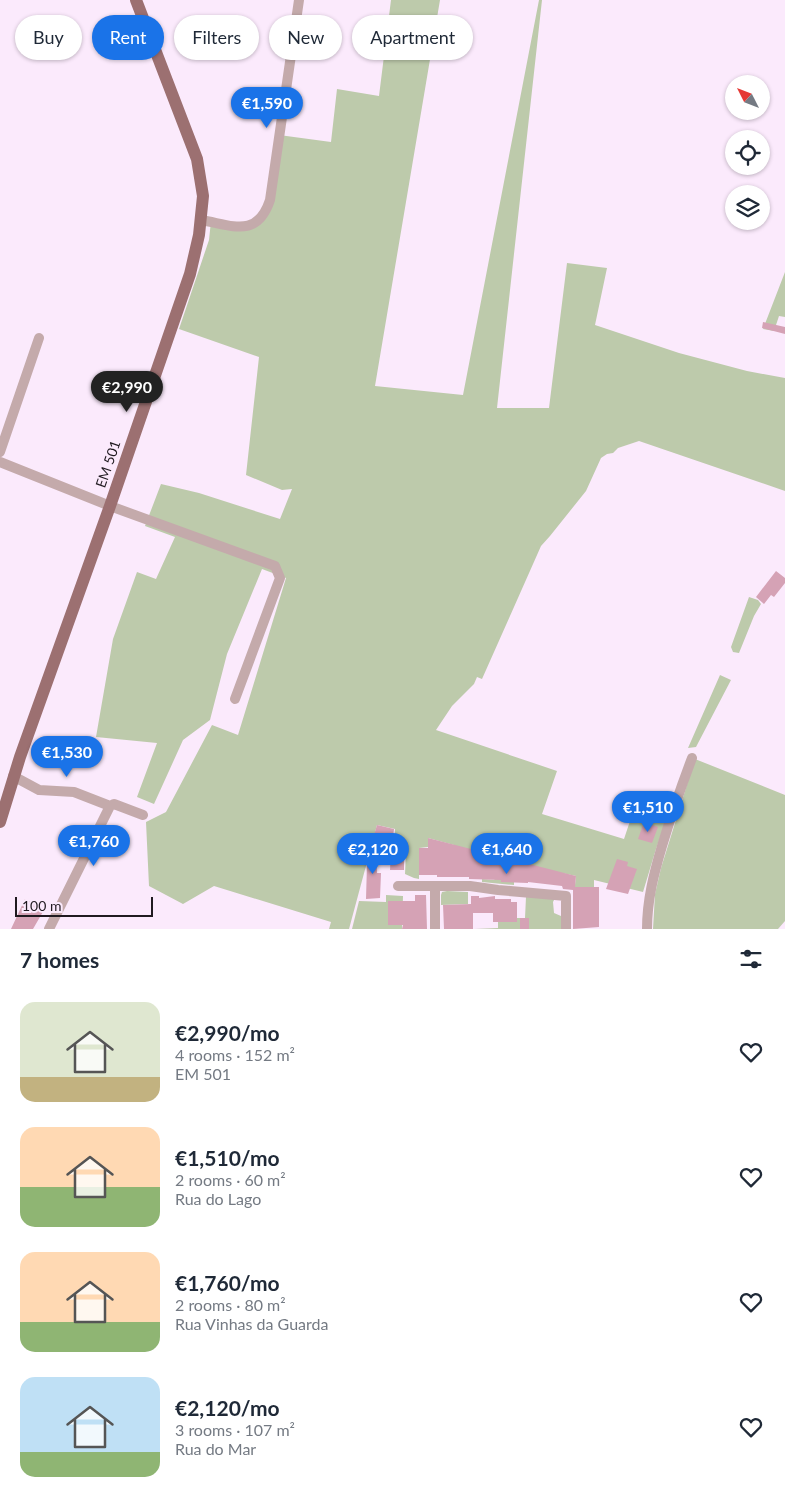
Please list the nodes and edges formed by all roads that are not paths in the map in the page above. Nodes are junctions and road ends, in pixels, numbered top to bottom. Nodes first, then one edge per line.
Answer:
1 (136, 0) edge
2 (298, 0) edge
3 (201, 220) junction
4 (39, 338) dead end
5 (0, 452) edge
6 (0, 462) edge
7 (110, 506) junction
8 (235, 699) dead end
9 (692, 758) dead end
10 (13, 776) junction
11 (110, 806) junction
12 (143, 814) dead end
13 (0, 822) edge
14 (398, 886) dead end
15 (435, 886) junction
16 (49, 929) edge
17 (435, 929) edge
18 (566, 929) edge
19 (647, 929) edge

1 - 3 main road, EM 501 / EM 501
2 - 3 street
3 - 7 main road, EM 501 / EM 501
4 - 5 street
6 - 7 street
7 - 8 street
7 - 10 main road, EM 501 / EM 501
9 - 19 street
10 - 11 street
10 - 13 main road, EM 501 / EM 501
11 - 12 street
11 - 16 street
14 - 15 street
15 - 17 street
15 - 18 street

